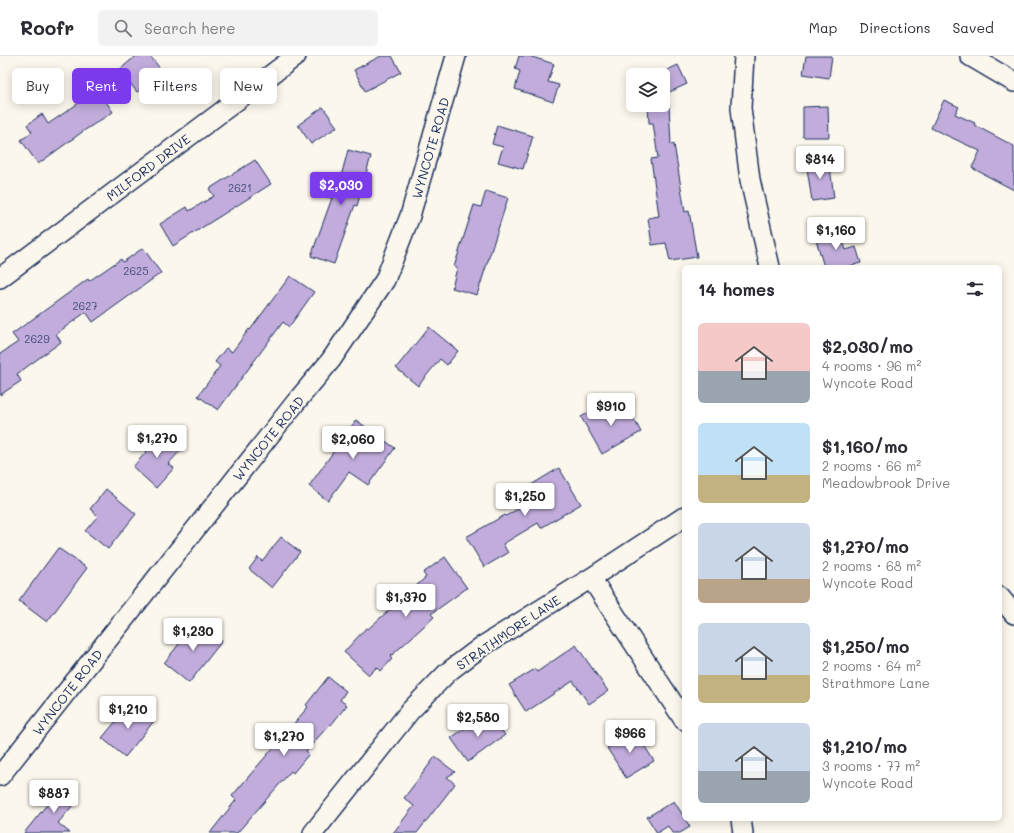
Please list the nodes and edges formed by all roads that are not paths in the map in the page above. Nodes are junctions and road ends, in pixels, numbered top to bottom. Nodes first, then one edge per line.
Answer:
1 (296, 56) edge
2 (456, 56) edge
3 (744, 56) edge
4 (970, 56) edge
5 (1014, 82) edge
6 (770, 265) edge
7 (0, 278) edge
8 (682, 518) edge
9 (591, 578) junction
10 (1002, 600) edge
11 (1014, 614) edge
12 (682, 717) edge
13 (0, 776) edge
14 (741, 821) edge
15 (313, 833) edge
16 (743, 833) edge

1 - 7 street, MILFORD DRIVE
2 - 13 street, WYNCOTE ROAD
3 - 6 street
4 - 5 street
8 - 9 street, STRATHMORE LANE
9 - 12 street
9 - 15 street, STRATHMORE LANE
10 - 11 street
14 - 16 street

